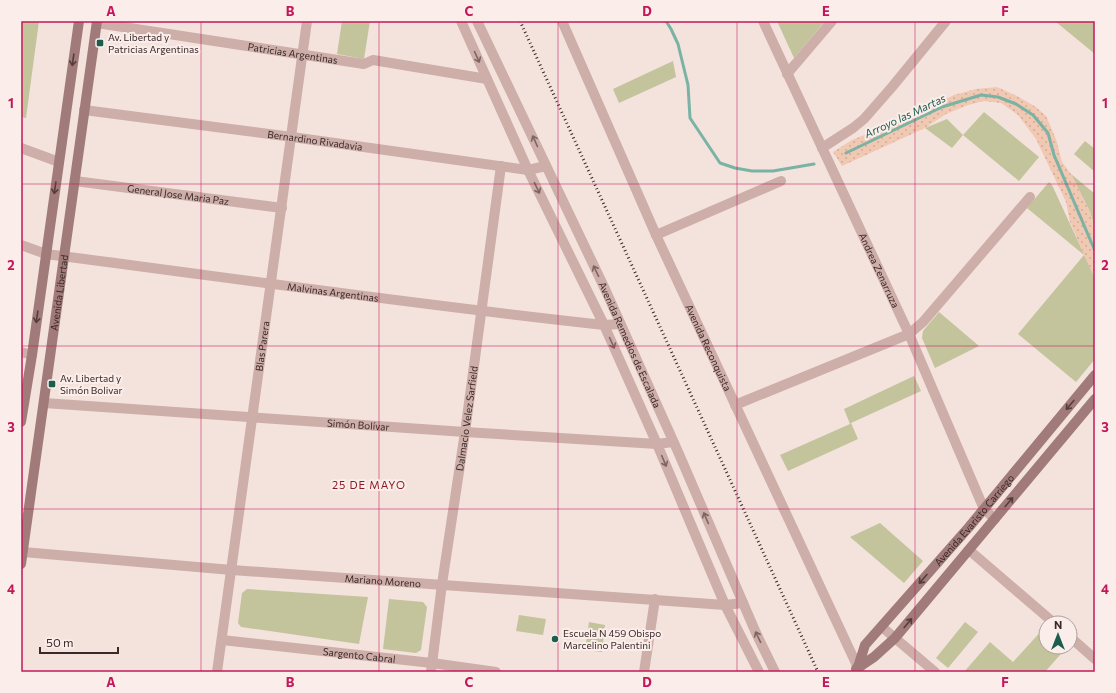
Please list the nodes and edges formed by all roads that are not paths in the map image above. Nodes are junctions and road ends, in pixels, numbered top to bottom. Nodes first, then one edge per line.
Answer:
1 (78, 21) edge
2 (307, 21) edge
3 (461, 21) edge
4 (477, 21) edge
5 (562, 21) edge
6 (763, 21) edge
7 (832, 21) edge
8 (946, 21) edge
9 (97, 22) edge
10 (302, 55) junction
11 (787, 74) junction
12 (487, 79) junction
13 (84, 110) junction
14 (292, 137) junction
15 (21, 148) edge
16 (822, 148) junction
17 (59, 162) junction
18 (501, 166) junction
19 (546, 166) junction
20 (528, 170) junction
21 (74, 181) junction
22 (781, 181) dead end
23 (1030, 197) dead end
24 (282, 208) junction
25 (656, 235) junction
26 (21, 245) edge
27 (46, 254) junction
28 (64, 256) junction
29 (271, 284) junction
30 (480, 312) junction
31 (620, 324) junction
32 (604, 325) junction
33 (909, 334) junction
34 (21, 352) edge
35 (32, 355) junction
36 (1095, 375) edge
37 (1095, 399) edge
38 (44, 403) junction
39 (735, 405) junction
40 (252, 418) junction
41 (21, 422) edge
42 (465, 432) junction
43 (673, 442) junction
44 (657, 444) junction
45 (984, 509) junction
46 (995, 519) junction
47 (969, 550) junction
48 (23, 552) junction
49 (21, 564) edge
50 (232, 570) junction
51 (442, 584) junction
52 (655, 599) junction
53 (743, 603) junction
54 (725, 605) junction
55 (1045, 615) edge
56 (882, 627) junction
57 (895, 638) junction
58 (222, 640) junction
59 (1078, 644) edge
60 (1095, 659) edge
61 (432, 667) edge
62 (857, 670) edge
63 (217, 672) edge
64 (496, 672) edge
65 (644, 672) edge
66 (758, 672) edge
67 (775, 672) edge
68 (935, 672) edge

1 -> 17 street, Avenida Libertad
2 - 10 street, Blas Parera
3 -> 12 street, Avenida Remedios de Escalada
19 -> 4 street, Avenida Remedios de Escalada
5 - 25 street, Avenida Reconquista
6 - 11 street, Andrea Zenarruza
7 - 11 street
8 - 16 street
9 - 10 street, Patricias Argentinas
9 - 13 street, Avenida Libertad
10 - 12 street, Patricias Argentinas
10 - 14 street, Blas Parera
11 - 16 street, Andrea Zenarruza
12 - 20 street, Avenida Remedios de Escalada
13 - 14 street, Bernardino Rivadavia
13 - 21 street, Avenida Libertad
14 - 18 street, Bernardino Rivadavia
14 - 24 street, Blas Parera
15 - 17 street
16 - 33 street, Andrea Zenarruza
17 -> 27 street, Avenida Libertad
18 - 20 street, Bernardino Rivadavia
18 - 30 street, Dalmacio Velez Sarfield
19 - 20 street, Bernardino Rivadavia
31 -> 19 street, Avenida Remedios de Escalada
20 -> 32 street, Avenida Remedios de Escalada
21 - 24 street, General Jose Maria Paz
21 - 28 street, Avenida Libertad
22 - 25 street
23 - 33 street
24 - 29 street, Blas Parera
25 - 39 street, Avenida Reconquista
26 - 27 street, Malvinas Argentinas
27 - 28 street, Malvinas Argentinas
27 -> 35 street, Avenida Libertad
28 - 29 street, Malvinas Argentinas
28 - 38 street, Avenida Libertad
29 - 30 street, Malvinas Argentinas
29 - 40 street, Blas Parera
30 - 32 street, Malvinas Argentinas
30 - 42 street, Dalmacio Velez Sarfield
31 - 32 street, Malvinas Argentinas
31 - 43 street, Avenida Remedios de Escalada
32 -> 44 street, Avenida Remedios de Escalada
33 - 39 street
33 - 45 street, Andrea Zenarruza
34 - 35 street
35 - 41 street, Avenida Libertad
36 -> 45 street, Avenida Evaristo Carriego
46 -> 37 street, Avenida Evaristo Carriego
38 - 40 street, Simón Bolívar
38 - 48 street, Avenida Libertad
39 - 62 street, Avenida Reconquista
40 - 42 street, Simón Bolívar
40 - 50 street, Blas Parera
42 - 44 street, Simón Bolívar
42 - 51 street, Dalmacio Velez Sarfield
43 - 44 street, Simón Bolívar
53 -> 43 street, Avenida Remedios de Escalada
44 -> 54 street, Avenida Remedios de Escalada
45 - 46 street, Andrea Zenarruza
45 -> 56 street, Avenida Evaristo Carriego
46 - 47 street, Avenida Evaristo Carriego
47 - 55 street
57 -> 47 street, Avenida Evaristo Carriego
48 - 49 street, Avenida Libertad
48 - 50 street, Mariano Moreno
50 - 51 street, Mariano Moreno
50 - 58 street, Blas Parera
51 - 52 street, Mariano Moreno
51 - 61 street, Dalmacio Velez Sarfield
52 - 54 street, Mariano Moreno
52 - 65 street
53 - 54 street, Mariano Moreno
67 -> 53 street, Avenida Remedios de Escalada
54 - 66 street, Avenida Remedios de Escalada
56 - 57 street
56 - 62 street, Avenida Evaristo Carriego
57 - 62 street, Avenida Evaristo Carriego
57 - 68 street
58 - 61 street, Sargento Cabral
58 - 63 street, Blas Parera
59 - 60 street
61 - 64 street, Sargento Cabral

